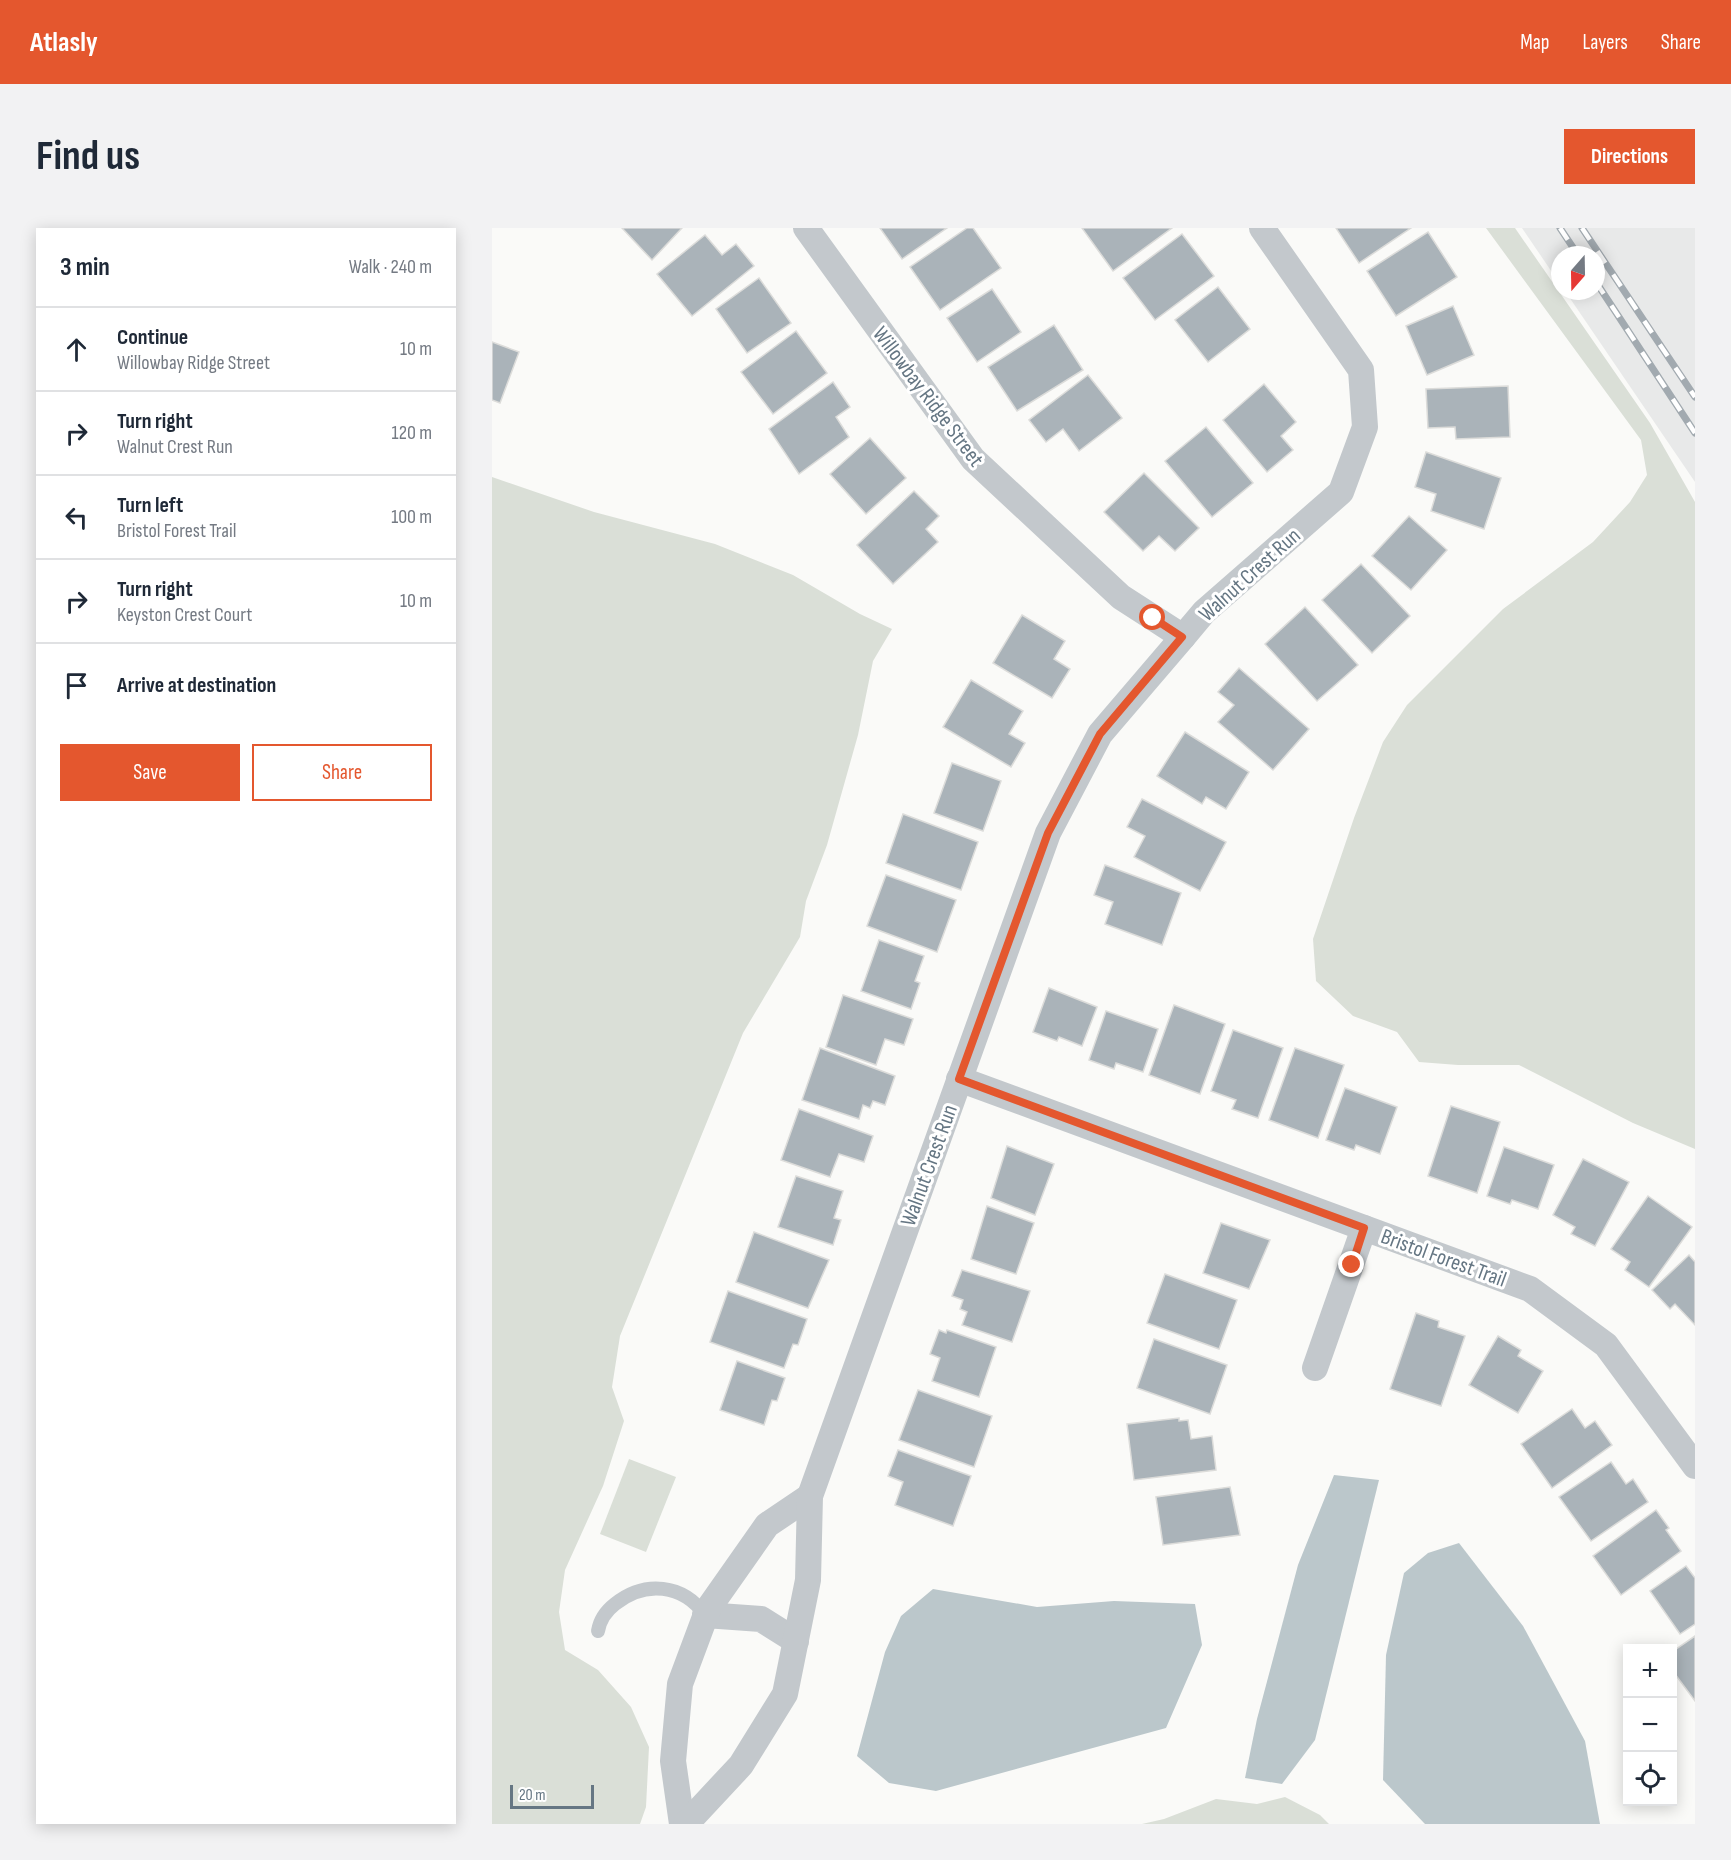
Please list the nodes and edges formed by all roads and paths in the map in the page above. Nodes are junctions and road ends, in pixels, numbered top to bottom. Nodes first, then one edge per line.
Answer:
1 (806, 228) edge
2 (1262, 228) edge
3 (1182, 637) junction
4 (959, 1079) junction
5 (1364, 1228) junction
6 (1315, 1368) dead end
7 (1695, 1466) edge
8 (810, 1496) junction
9 (705, 1615) junction
10 (598, 1631) dead end
11 (796, 1641) junction
12 (684, 1824) edge

1 - 3 street, Willowbay Ridge Street
2 - 3 street, Walnut Crest Run
3 - 4 street, Walnut Crest Run
4 - 5 street, Bristol Forest Trail
4 - 8 street, Walnut Crest Run
5 - 6 street
5 - 7 street, Bristol Forest Trail
8 - 9 street, Walnut Crest Run
8 - 11 street, Walnut Crest Run
9 - 10 lane
9 - 11 street
9 - 12 street, Walnut Crest Run
11 - 12 street, Walnut Crest Run

